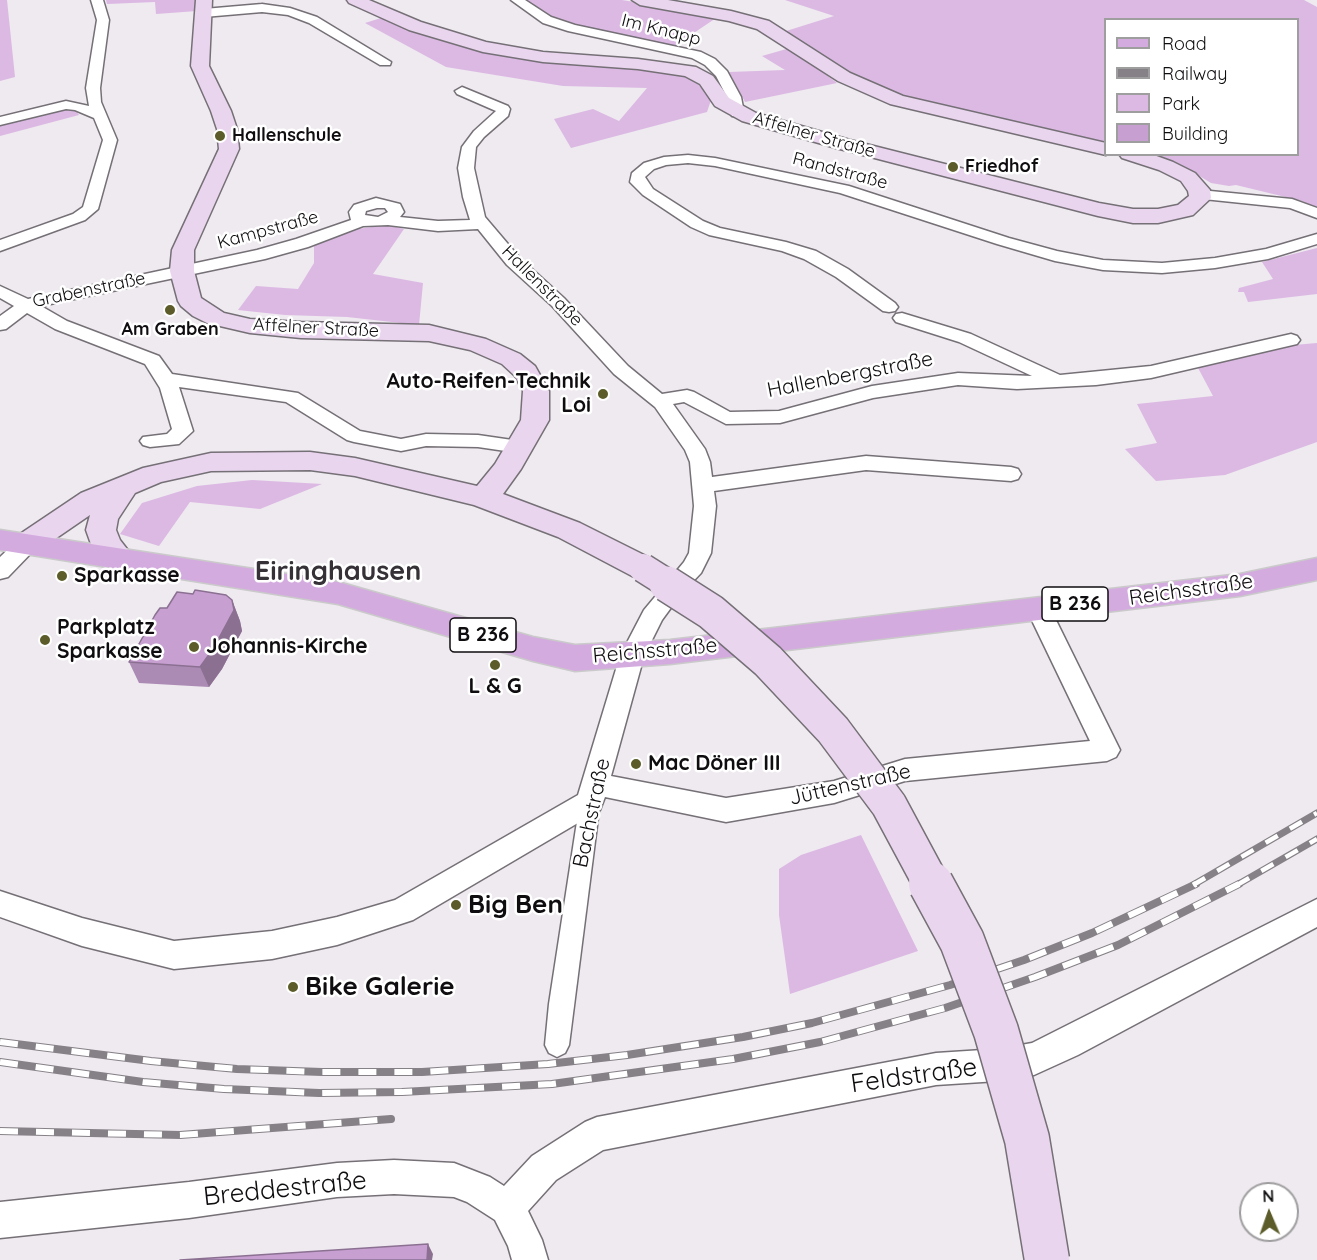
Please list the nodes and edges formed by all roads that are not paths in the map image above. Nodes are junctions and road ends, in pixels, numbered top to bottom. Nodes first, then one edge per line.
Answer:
1 (97, 0) edge
2 (356, 0) edge
3 (517, 0) edge
4 (640, 0) edge
5 (204, 7) edge
6 (385, 62) dead end
7 (462, 91) dead end
8 (737, 112) junction
9 (98, 115) junction
10 (0, 121) edge
11 (1104, 149) edge
12 (1135, 156) edge
13 (1200, 195) junction
14 (1317, 213) edge
15 (484, 224) junction
16 (1317, 239) edge
17 (0, 246) edge
18 (182, 271) junction
19 (1, 294) edge
20 (27, 305) junction
21 (895, 312) joint
22 (0, 325) edge
23 (1291, 340) dead end
24 (165, 378) junction
25 (1058, 381) junction
26 (658, 400) junction
27 (150, 441) dead end
28 (519, 447) junction
29 (1011, 474) dead end
30 (126, 485) junction
31 (702, 486) junction
32 (484, 498) junction
33 (14, 541) edge
34 (118, 558) junction
35 (1317, 569) edge
36 (0, 570) edge
37 (1038, 608) junction
38 (632, 656) junction
39 (593, 793) junction
40 (0, 904) edge
41 (1317, 912) edge
42 (557, 1045) dead end
43 (507, 1208) junction
44 (0, 1220) edge
45 (530, 1260) edge
46 (1047, 1260) edge

1 - 9 street
2 - 8 main road, Affelner Straße
3 - 8 street, Im Knapp
4 - 11 main road
5 - 6 street, Affelner Straße
5 - 18 main road, Affelner Straße
7 - 15 street, Hallenstraße
8 - 13 main road, Affelner Straße
9 - 10 street
9 - 17 street
12 - 13 main road
13 - 14 street
15 - 18 street, Kampstraße
15 - 26 street, Hallenstraße
16 - 21 street, Randstraße
18 - 20 street, Grabenstraße
18 - 28 main road, Affelner Straße
19 - 20 street, Grabenstraße
20 - 22 street
20 - 24 street
21 - 25 street, Hallenbergstraße
23 - 25 street, Hallenbergstraße
24 - 27 street
24 - 28 street
25 - 26 street, Hallenbergstraße
26 - 31 street, Hallenstraße
28 - 32 main road, Affelner Straße
29 - 31 street
30 - 32 main road
30 - 33 main road
30 - 34 main road
31 - 38 street, Hallenstraße
32 - 46 main road, bridge
33 - 34 main road, Reichsstraße / B 236
33 - 36 street
34 - 38 main road, Reichsstraße / B 236
35 - 37 main road, Reichsstraße / B 236
37 - 38 main road, Reichsstraße / B 236
37 - 39 street, Jüttenstraße
38 - 39 street, Bachstraße
39 - 40 street
39 - 42 street, Bachstraße
41 - 43 street, Feldstraße
43 - 44 street, Breddestraße
43 - 45 street, Breddestraße

